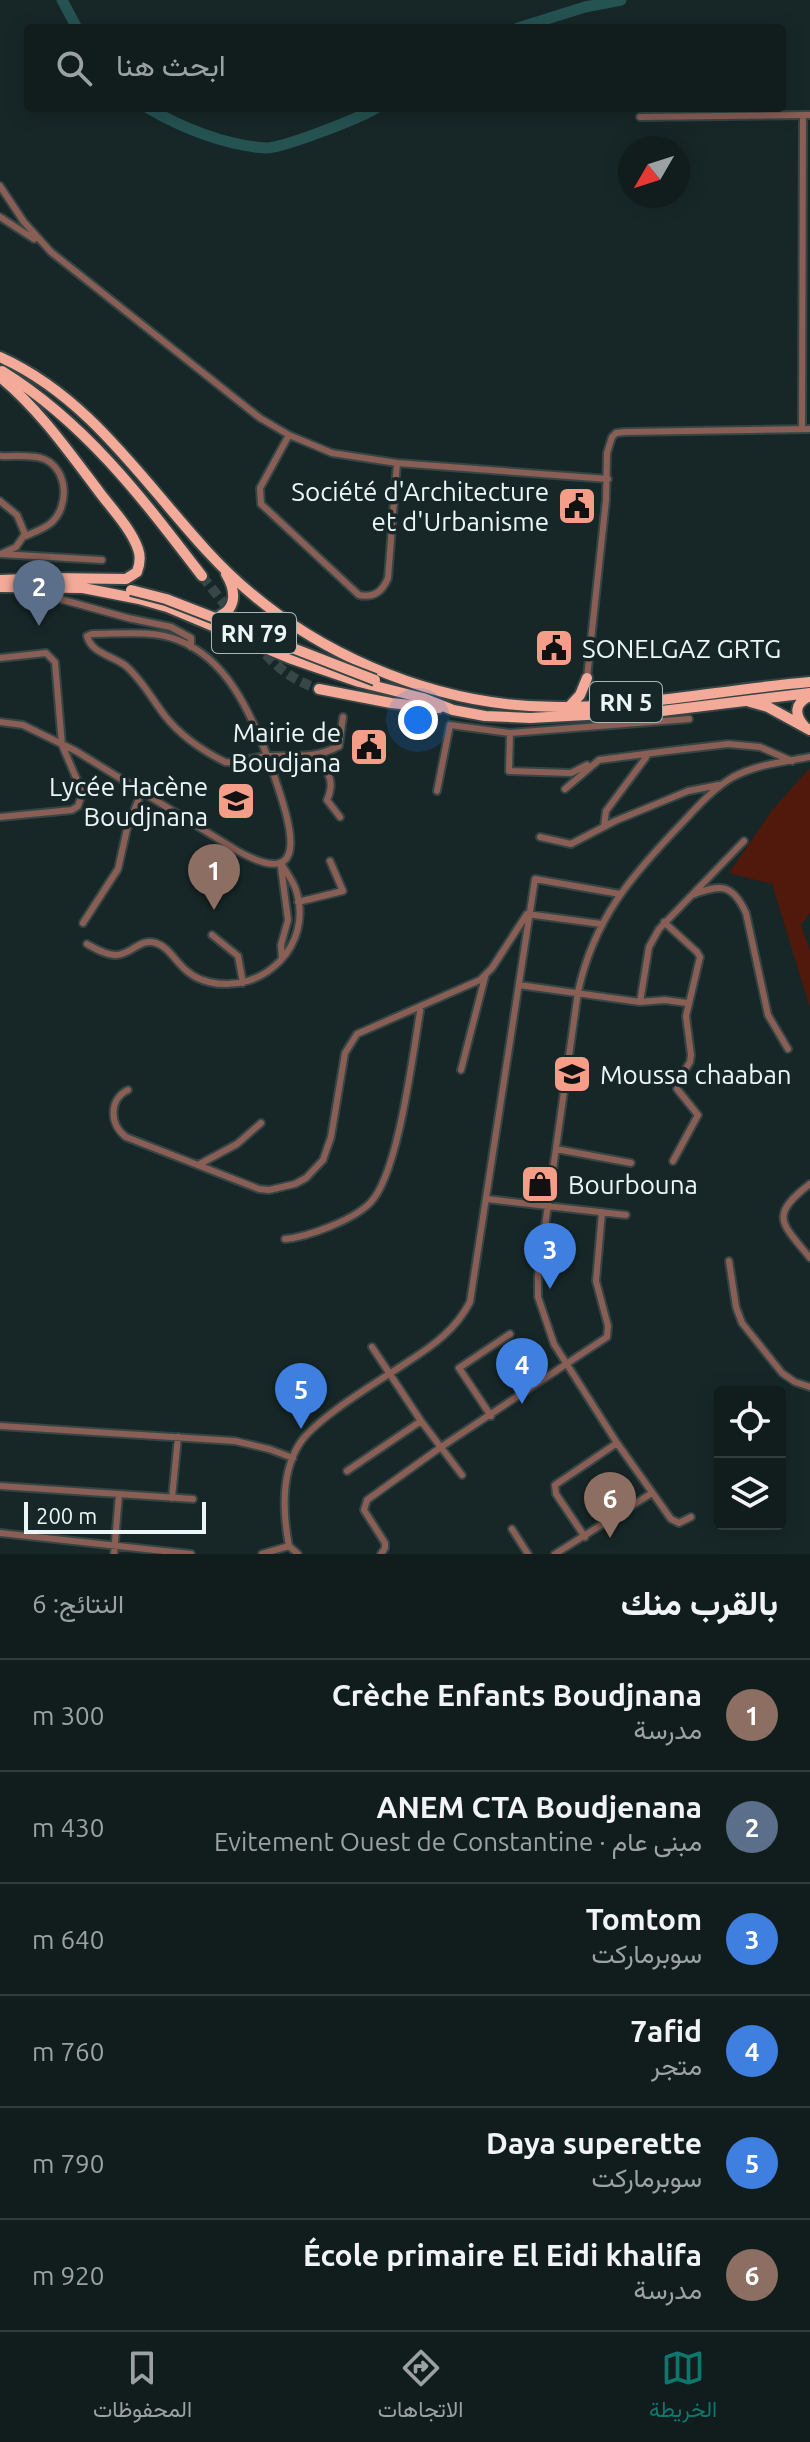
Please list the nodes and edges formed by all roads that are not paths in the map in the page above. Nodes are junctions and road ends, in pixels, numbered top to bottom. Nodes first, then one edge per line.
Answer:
1 (807, 115) edge
2 (640, 117) dead end
3 (0, 186) edge
4 (0, 217) edge
5 (51, 252) junction
6 (0, 357) edge
7 (0, 370) edge
8 (0, 377) edge
9 (806, 429) edge
10 (289, 435) junction
11 (0, 456) edge
12 (397, 463) junction
13 (608, 479) junction
14 (0, 501) edge
15 (23, 537) junction
16 (0, 554) edge
17 (102, 560) dead end
18 (218, 563) junction
19 (202, 576) tunnel mouth
20 (48, 578) junction
21 (0, 580) edge
22 (17, 586) junction
23 (0, 587) edge
24 (197, 620) junction
25 (191, 647) junction
26 (0, 658) edge
27 (587, 678) junction
28 (373, 682) junction
29 (810, 682) edge
30 (319, 689) tunnel mouth
31 (442, 693) junction
32 (810, 694) edge
33 (736, 700) junction
34 (593, 706) junction
35 (569, 707) junction
36 (453, 710) junction
37 (343, 717) dead end
38 (550, 717) junction
39 (689, 719) dead end
40 (0, 722) edge
41 (62, 727) junction
42 (808, 729) edge
43 (551, 731) junction
44 (510, 733) junction
45 (42, 735) junction
46 (62, 745) junction
47 (267, 755) junction
48 (312, 756) junction
49 (647, 756) junction
50 (810, 757) edge
51 (792, 761) junction
52 (594, 762) junction
53 (722, 784) junction
54 (565, 789) dead end
55 (437, 791) dead end
56 (141, 793) junction
57 (0, 817) edge
58 (340, 817) dead end
59 (604, 826) junction
60 (540, 837) dead end
61 (744, 841) dead end
62 (330, 861) dead end
63 (281, 863) junction
64 (620, 894) junction
65 (688, 896) junction
66 (298, 902) junction
67 (527, 914) junction
68 (664, 922) junction
69 (83, 923) dead end
70 (601, 924) junction
71 (212, 935) dead end
72 (87, 944) dead end
73 (282, 959) junction
74 (486, 976) junction
75 (243, 983) junction
76 (519, 985) junction
77 (578, 992) junction
78 (640, 1002) junction
79 (687, 1003) junction
80 (421, 1006) junction
81 (788, 1049) dead end
82 (461, 1070) dead end
83 (128, 1090) dead end
84 (261, 1123) dead end
85 (556, 1149) junction
86 (673, 1161) dead end
87 (631, 1163) dead end
88 (198, 1166) junction
89 (810, 1184) edge
90 (487, 1199) junction
91 (547, 1208) junction
92 (602, 1212) junction
93 (626, 1215) dead end
94 (285, 1239) dead end
95 (810, 1258) edge
96 (729, 1261) dead end
97 (510, 1334) dead end
98 (372, 1347) dead end
99 (566, 1366) junction
100 (390, 1374) junction
101 (810, 1387) edge
102 (491, 1416) junction
103 (421, 1421) junction
104 (0, 1426) edge
105 (178, 1437) junction
106 (617, 1443) junction
107 (441, 1447) junction
108 (293, 1458) junction
109 (347, 1471) dead end
110 (462, 1475) dead end
111 (0, 1486) edge
112 (652, 1493) junction
113 (119, 1494) junction
114 (172, 1498) junction
115 (193, 1499) dead end
116 (691, 1517) dead end
117 (512, 1529) dead end
118 (0, 1533) edge
119 (585, 1537) junction
120 (289, 1546) junction
121 (114, 1550) edge
122 (191, 1554) edge
123 (262, 1554) edge
124 (298, 1554) edge
125 (381, 1554) edge
126 (528, 1554) edge
127 (555, 1554) edge

1 - 2 street
1 - 9 street
3 - 5 street
4 - 5 street
5 - 10 street
6 - 18 highway, RN 5
7 - 19 highway
8 - 20 highway
9 - 13 street
10 - 12 street
10 - 12 street
11 - 15 street
12 - 13 street
13 - 27 street
14 - 15 street
15 - 16 street
16 - 17 street
18 - 24 highway
18 - 31 highway, RN 5
20 - 21 highway
20 - 28 highway, RN 79, bridge
22 - 23 highway
22 - 24 highway
22 - 25 street
24 - 28 highway, RN 79
25 - 47 street
25 - 47 street
26 - 41 street
27 - 34 highway
27 - 35 highway
28 - 31 highway, RN 79
28 - 36 highway, RN 79
29 - 34 highway, RN 5
30 - 36 highway, RN 5
31 - 35 highway, RN 5
32 - 33 highway, RN 5
32 - 42 highway
33 - 38 highway, RN 5
33 - 42 highway
34 - 35 highway, RN 5
36 - 38 highway, RN 5
37 - 48 street
38 - 43 street
39 - 43 street
40 - 45 street
41 - 45 street
41 - 46 street
43 - 44 street
44 - 52 street
44 - 55 street
45 - 46 street
46 - 56 street
46 - 57 street
47 - 48 street
47 - 63 street
48 - 58 street
49 - 51 street
49 - 52 street
49 - 59 street
50 - 51 street
51 - 53 street
52 - 54 street
53 - 59 street
53 - 64 street
56 - 63 street
56 - 69 street
59 - 60 street
61 - 65 street
62 - 66 street
63 - 66 street
63 - 73 street
64 - 67 street
64 - 70 street
65 - 68 street
65 - 81 street
66 - 73 street
67 - 70 street
67 - 74 street
67 - 76 street
68 - 78 street
68 - 79 street
70 - 77 street
71 - 75 street
72 - 75 street
73 - 75 street
74 - 80 street
74 - 82 street
76 - 77 street
76 - 90 street
77 - 78 street
77 - 85 street
78 - 79 street
79 - 86 street
80 - 88 street
80 - 94 street
83 - 88 street
84 - 88 street
85 - 87 street
85 - 91 street
89 - 95 street
90 - 91 street
90 - 100 street
91 - 92 street
91 - 99 street
92 - 93 street
92 - 99 street
96 - 101 street
97 - 102 street
98 - 100 street
99 - 102 street
99 - 106 street
100 - 103 street
100 - 108 street
102 - 107 street
103 - 107 street
103 - 109 street
104 - 105 street
105 - 108 street
105 - 114 street
106 - 112 street
106 - 119 street
107 - 110 street
107 - 125 street
108 - 120 street
111 - 113 street
112 - 116 street
112 - 119 street
113 - 114 street
113 - 121 street
114 - 115 street
117 - 126 street
118 - 121 street
119 - 127 street
120 - 123 street
120 - 124 street
121 - 122 street

